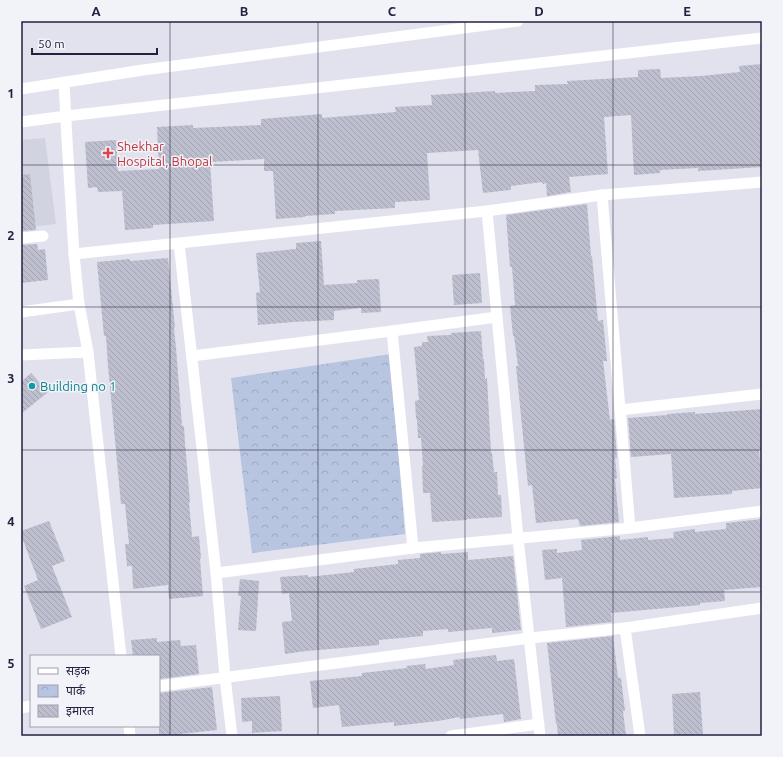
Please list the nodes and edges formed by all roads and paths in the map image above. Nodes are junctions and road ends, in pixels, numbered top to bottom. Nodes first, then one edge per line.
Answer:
1 (518, 21) edge
2 (762, 38) edge
3 (64, 82) junction
4 (21, 89) edge
5 (66, 116) junction
6 (21, 122) edge
7 (762, 182) edge
8 (602, 196) junction
9 (487, 211) junction
10 (43, 236) dead end
11 (21, 238) edge
12 (180, 243) junction
13 (74, 254) junction
14 (79, 304) junction
15 (21, 312) edge
16 (497, 317) junction
17 (392, 331) junction
18 (88, 352) junction
19 (21, 355) edge
20 (192, 356) junction
21 (762, 394) edge
22 (620, 410) junction
23 (762, 511) edge
24 (630, 528) junction
25 (518, 538) junction
26 (413, 548) junction
27 (216, 573) junction
28 (762, 608) edge
29 (625, 628) junction
30 (530, 638) junction
31 (122, 655) edge
32 (225, 677) junction
33 (160, 686) edge
34 (539, 724) junction
35 (232, 736) edge
36 (456, 736) edge
37 (540, 736) edge
38 (640, 736) edge

1 - 3 street
2 - 5 street
3 - 4 street
3 - 5 street
5 - 6 street
5 - 13 street
7 - 8 street
8 - 9 street
8 - 22 street
9 - 12 street
9 - 16 street
10 - 11 street
12 - 13 street
12 - 20 street
13 - 14 street
14 - 15 street
14 - 18 street
16 - 17 street
16 - 25 street
17 - 20 street
17 - 26 street
18 - 19 street
18 - 31 street
20 - 27 street
21 - 22 street
22 - 24 street
23 - 24 street
24 - 25 street
25 - 26 street
25 - 30 street
26 - 27 street
27 - 32 street
28 - 29 street
29 - 30 street
29 - 38 street
30 - 32 street
30 - 34 street
32 - 33 street
32 - 35 street
34 - 36 street
34 - 37 street

